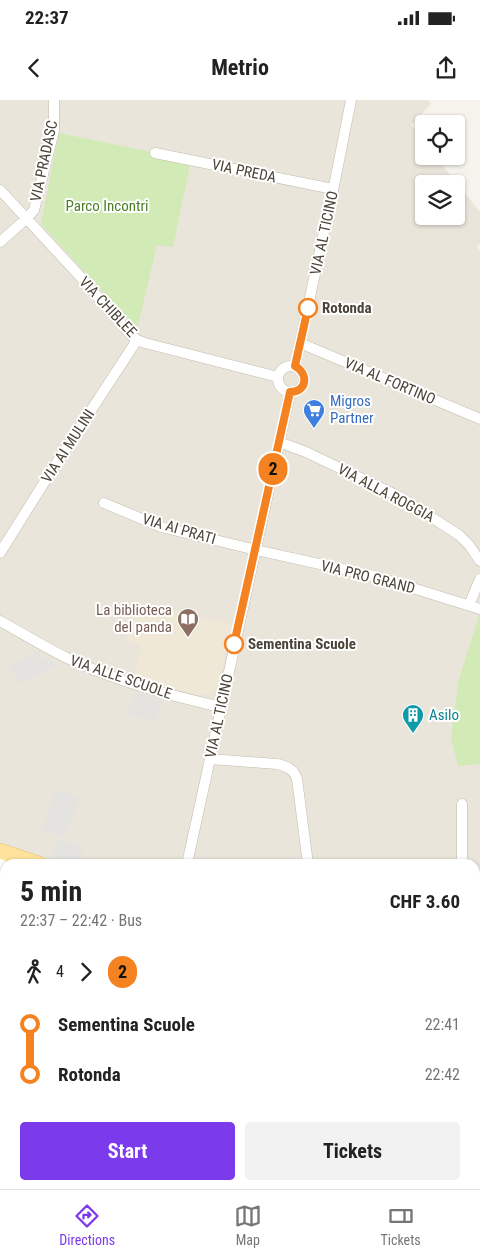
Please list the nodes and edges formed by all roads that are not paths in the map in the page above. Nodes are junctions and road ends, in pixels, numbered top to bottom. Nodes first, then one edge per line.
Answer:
1 (54, 100) edge
2 (351, 100) edge
3 (155, 153) dead end
4 (0, 190) edge
5 (333, 190) junction
6 (26, 219) junction
7 (0, 242) edge
8 (137, 340) junction
9 (300, 344) junction
10 (295, 366) junction
11 (278, 377) junction
12 (290, 392) junction
13 (480, 419) edge
14 (279, 442) junction
15 (104, 503) dead end
16 (256, 550) junction
17 (0, 553) edge
18 (480, 561) edge
19 (480, 579) edge
20 (469, 604) junction
21 (480, 609) edge
22 (0, 621) edge
23 (221, 707) junction
24 (210, 758) junction
25 (462, 804) dead end
26 (188, 859) edge
27 (307, 859) edge
28 (462, 859) edge

1 - 6 street, VIA PRADASC
2 - 5 street, VIA AL TICINO
3 - 5 street, VIA PREDA
4 - 6 street, VIA CHIBLEE
5 - 9 street, VIA AL TICINO
6 - 7 street
6 - 8 street, VIA CHIBLEE
8 - 11 street, VIA CHIBLEE
8 - 17 street, VIA AI MULINI
9 - 10 street, VIA AL TICINO
9 - 13 street, VIA AL FORTINO
10 - 11 street
10 - 12 street
11 - 12 street
12 - 14 street, VIA AL TICINO
14 - 16 street, VIA AL TICINO
14 - 18 street, VIA ALLA ROGGIA
15 - 16 street, VIA AI PRATI
16 - 20 street, VIA PRO GRAND
16 - 23 street, VIA AL TICINO
19 - 20 street
20 - 21 street, VIA PRO GRAND
22 - 23 street, VIA ALLE SCUOLE
23 - 24 street, VIA AL TICINO
24 - 26 street, VIA AL TICINO
24 - 27 street
25 - 28 street

